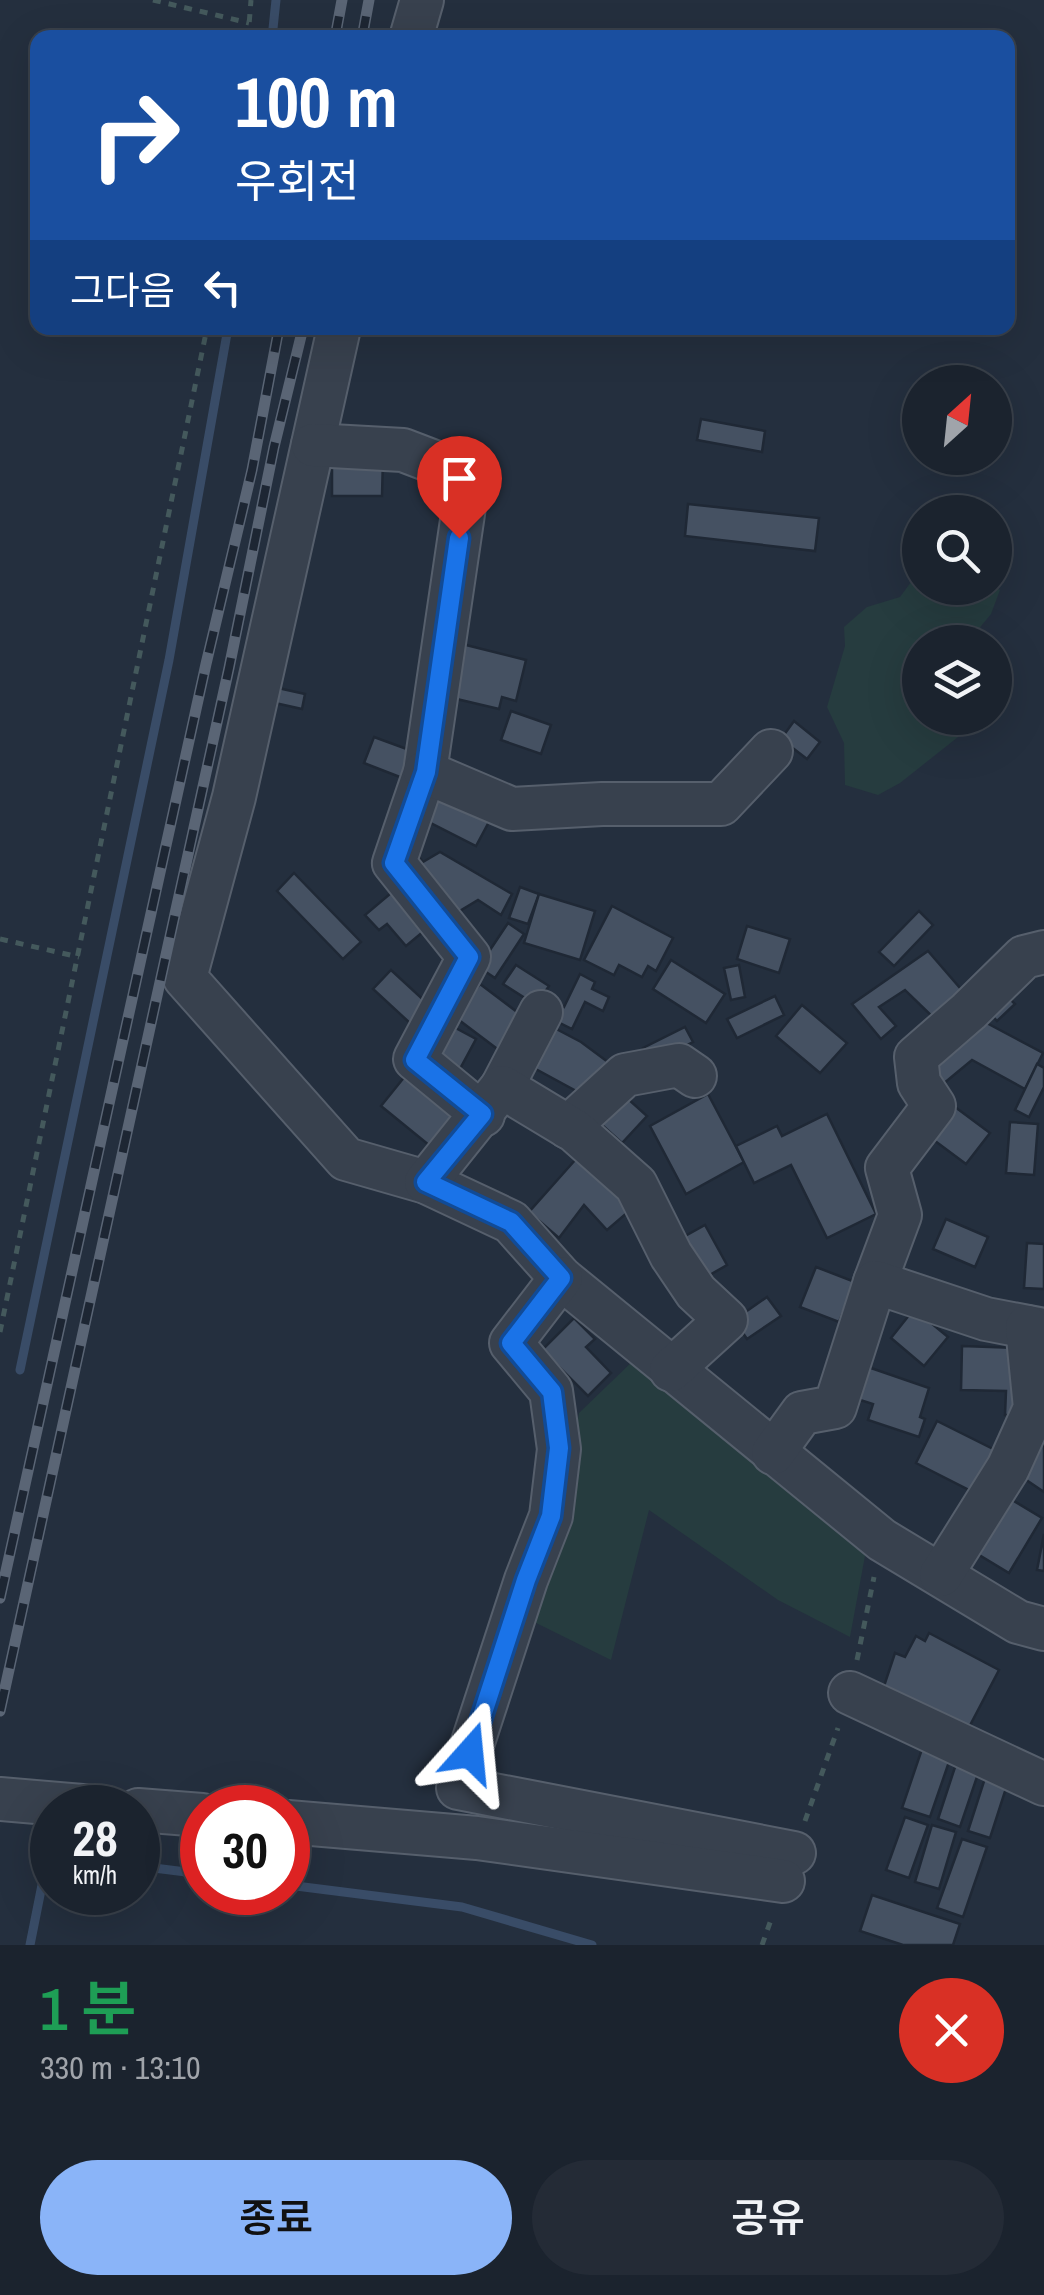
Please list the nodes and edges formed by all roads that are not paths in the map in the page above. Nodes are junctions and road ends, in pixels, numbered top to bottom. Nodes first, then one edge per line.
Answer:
1 (422, 0) edge
2 (413, 30) edge
3 (338, 335) edge
4 (314, 446) junction
5 (771, 752) dead end
6 (426, 772) junction
7 (1044, 952) edge
8 (541, 1012) dead end
9 (694, 1076) dead end
10 (492, 1101) junction
11 (568, 1127) junction
12 (426, 1182) junction
13 (561, 1278) junction
14 (875, 1282) junction
15 (1036, 1328) edge
16 (671, 1370) junction
17 (773, 1453) junction
18 (941, 1575) junction
19 (1044, 1629) edge
20 (850, 1693) road end
21 (1044, 1784) edge
22 (0, 1799) edge
23 (30, 1802) edge
24 (310, 1824) edge

1 - 2 street
3 - 4 street
4 - 6 street
4 - 12 street
5 - 6 street
6 - 10 street
7 - 14 street
8 - 10 street
9 - 11 street
10 - 11 street
10 - 12 street
11 - 16 street
12 - 13 street
13 - 16 street
13 - 24 street
14 - 15 street
14 - 17 street
15 - 18 street
16 - 17 street
17 - 18 street
18 - 19 street
20 - 21 street
22 - 23 street

